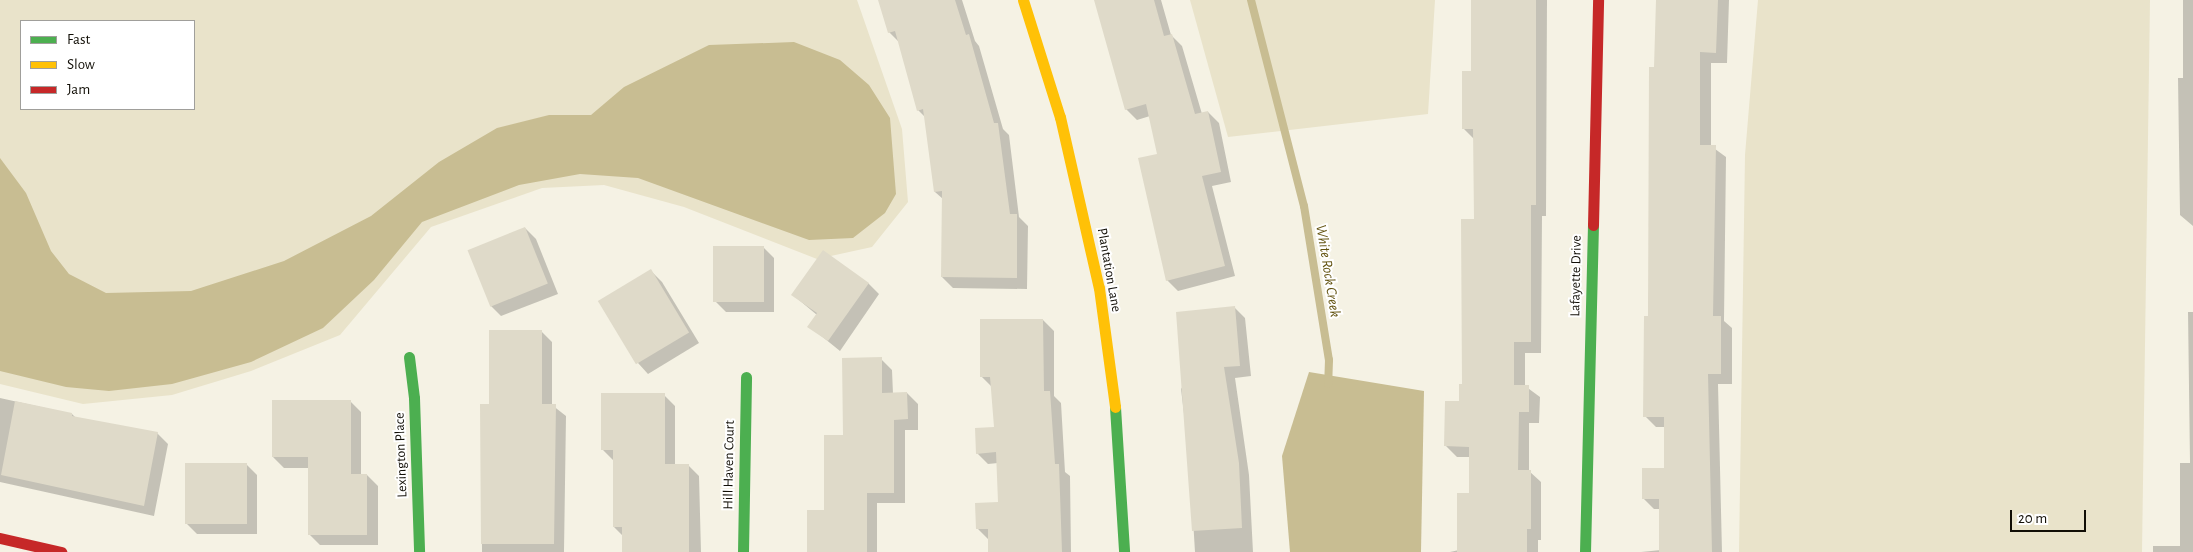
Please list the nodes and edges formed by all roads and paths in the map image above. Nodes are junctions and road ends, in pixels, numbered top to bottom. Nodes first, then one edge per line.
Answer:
1 (1023, 0) edge
2 (1598, 0) edge
3 (409, 357) dead end
4 (746, 378) dead end
5 (0, 538) edge
6 (61, 552) edge
7 (419, 552) edge
8 (743, 552) edge
9 (1124, 552) edge
10 (1586, 552) edge

1 - 9 street, Plantation Lane
2 - 10 street, Lafayette Drive
3 - 7 street, Lexington Place
4 - 8 street, Hill Haven Court
5 - 6 street

